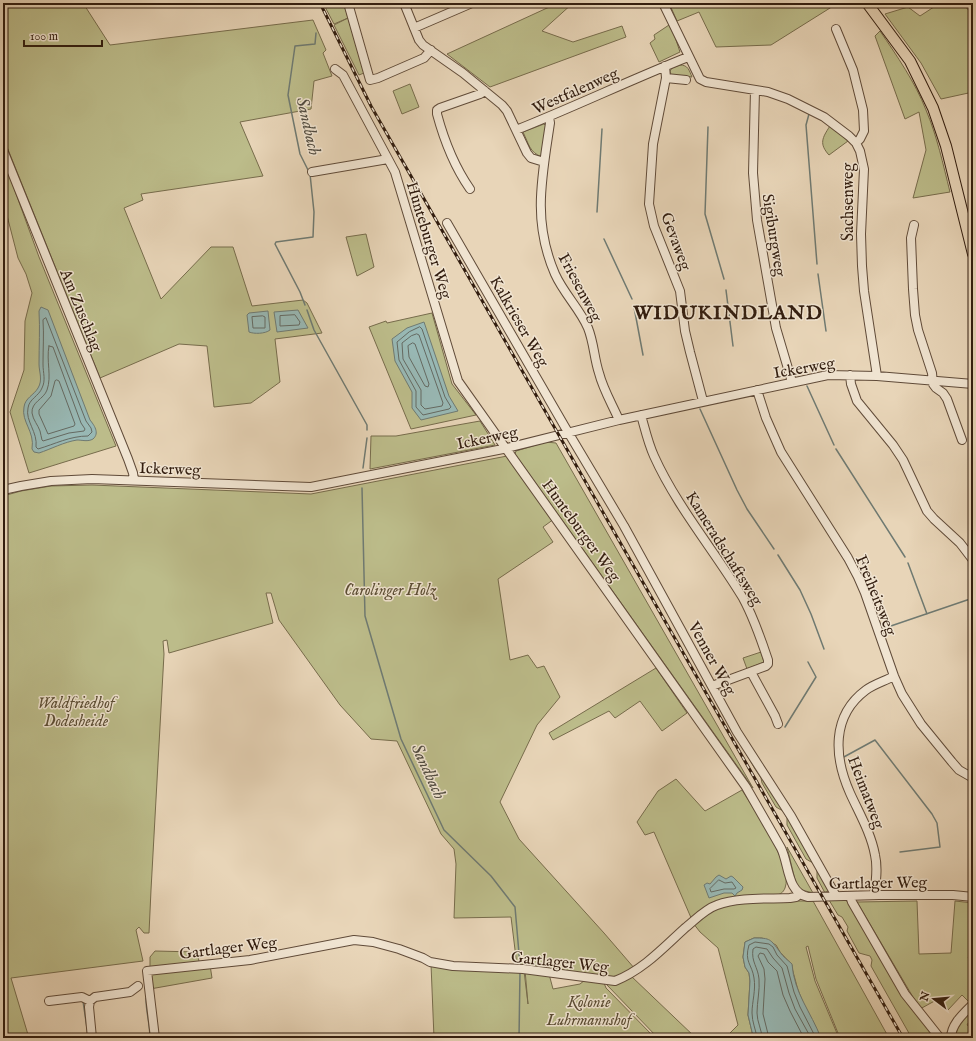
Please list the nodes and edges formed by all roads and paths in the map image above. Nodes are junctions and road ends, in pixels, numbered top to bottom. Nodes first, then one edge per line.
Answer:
1 (348, 3) edge
2 (404, 3) edge
3 (472, 3) edge
4 (663, 3) edge
5 (867, 3) edge
6 (414, 28) junction
7 (836, 29) dead end
8 (430, 50) junction
9 (688, 57) junction
10 (665, 66) junction
11 (335, 69) dead end
12 (666, 78) junction
13 (686, 80) dead end
14 (755, 90) junction
15 (485, 91) junction
16 (549, 117) junction
17 (516, 130) junction
18 (856, 143) junction
19 (3, 150) edge
20 (388, 159) junction
21 (544, 162) junction
22 (312, 172) dead end
23 (470, 189) dead end
24 (447, 223) dead end
25 (914, 225) dead end
26 (971, 235) edge
27 (973, 254) edge
28 (850, 375) junction
29 (877, 376) junction
30 (933, 380) junction
31 (792, 382) junction
32 (973, 384) edge
33 (757, 390) junction
34 (703, 401) junction
35 (641, 415) junction
36 (619, 420) junction
37 (568, 432) junction
38 (962, 440) dead end
39 (505, 448) junction
40 (134, 480) junction
41 (3, 490) edge
42 (973, 560) edge
43 (751, 672) junction
44 (894, 676) junction
45 (712, 686) junction
46 (778, 724) dead end
47 (973, 778) edge
48 (800, 894) junction
49 (874, 895) junction
50 (836, 896) junction
51 (850, 896) junction
52 (973, 897) edge
53 (138, 986) dead end
54 (90, 1000) junction
55 (49, 1001) dead end
56 (973, 1004) edge
57 (92, 1038) edge
58 (155, 1038) edge
59 (940, 1038) edge
60 (951, 1038) edge

1 - 8 street
2 - 6 street
3 - 6 street
4 - 9 street
5 - 26 main road
6 - 8 street
7 - 18 street
8 - 15 street
9 - 10 street, Westfalenweg
9 - 14 street, Sachsenweg
10 - 12 street, Gevaweg
10 - 16 street, Westfalenweg
11 - 20 street, Hunteburger Weg
12 - 13 street
12 - 34 street, Gevaweg
14 - 18 street, Sachsenweg
14 - 31 street, Sigiburgweg
15 - 17 street
15 - 23 street
16 - 17 street, Westfalenweg
16 - 21 street, Friesenweg
17 - 21 street
18 - 29 street, Sachsenweg
19 - 40 street, Am Zuschlag
20 - 22 street
20 - 39 street, Hunteburger Weg
21 - 36 street, Friesenweg
24 - 37 street, Kalkrieser Weg
25 - 30 street
26 - 27 main road
28 - 29 street, Ickerweg
28 - 31 street, Ickerweg
28 - 42 street
29 - 30 street, Ickerweg
30 - 32 street, Ickerweg
30 - 38 street
31 - 33 street, Ickerweg
33 - 34 street, Ickerweg
33 - 44 street, Freiheitsweg
34 - 35 street, Ickerweg
35 - 36 street, Ickerweg
35 - 43 street, Kameradschaftsweg
36 - 37 street, Ickerweg
37 - 39 street, Ickerweg
37 - 45 street, Venner Weg
39 - 40 street, Ickerweg
39 - 48 street, Hunteburger Weg
40 - 41 street, Ickerweg
43 - 45 street, Kameradschaftsweg
43 - 46 street
44 - 47 street, Freiheitsweg
44 - 49 street, Heimatweg
45 - 50 street, Venner Weg
48 - 50 street, Gartlager Weg
48 - 58 street, Gartlager Weg
49 - 51 street, Gartlager Weg
49 - 52 street, Gartlager Weg
50 - 51 street, Gartlager Weg
51 - 59 street
53 - 54 street
54 - 55 street
54 - 57 street
56 - 60 street

